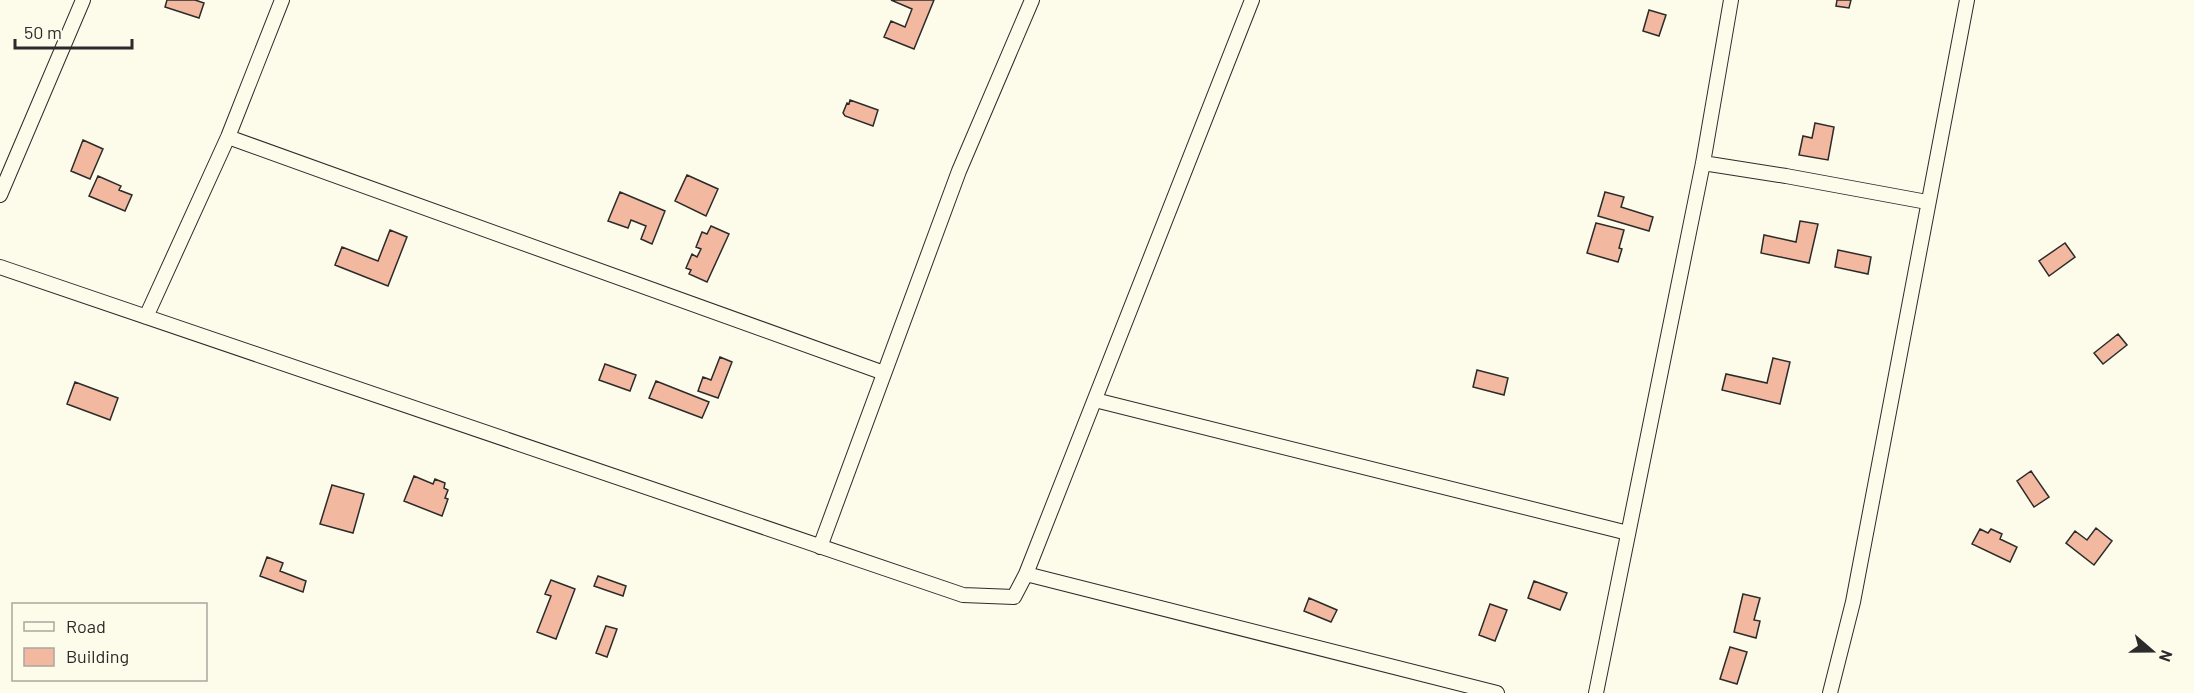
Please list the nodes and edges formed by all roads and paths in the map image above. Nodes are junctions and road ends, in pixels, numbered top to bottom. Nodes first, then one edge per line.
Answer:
1 (83, 0) edge
2 (282, 0) edge
3 (1032, 0) edge
4 (1252, 0) edge
5 (1731, 0) edge
6 (1967, 0) edge
7 (228, 137) junction
8 (1703, 163) junction
9 (0, 195) edge
10 (1927, 202) junction
11 (0, 267) edge
12 (146, 317) junction
13 (885, 373) junction
14 (1095, 400) junction
15 (1628, 533) junction
16 (820, 547) junction
17 (1026, 574) junction
18 (1497, 693) edge
19 (1596, 693) edge
20 (1830, 693) edge

1 - 9 street
2 - 7 street
3 - 13 street
4 - 14 street
5 - 8 street
6 - 10 street
7 - 12 street
7 - 13 street
8 - 10 street
8 - 15 street
10 - 20 street
11 - 12 street
12 - 16 street
13 - 16 street
14 - 15 street
14 - 17 street
15 - 19 street
16 - 17 street
17 - 18 street

